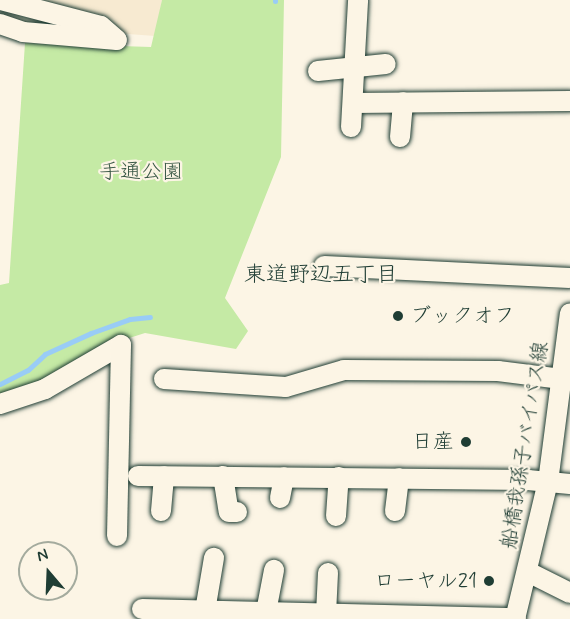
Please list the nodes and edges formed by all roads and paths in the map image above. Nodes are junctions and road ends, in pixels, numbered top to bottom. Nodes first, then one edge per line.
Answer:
1 (2, 0) edge
2 (358, 0) edge
3 (0, 24) edge
4 (386, 64) dead end
5 (354, 66) junction
6 (318, 71) dead end
7 (570, 101) edge
8 (403, 102) junction
9 (353, 103) junction
10 (351, 127) dead end
11 (400, 136) dead end
12 (324, 266) dead end
13 (570, 278) edge
14 (570, 313) edge
15 (568, 345) edge
16 (164, 379) dead end
17 (561, 379) junction
18 (0, 404) edge
19 (138, 476) dead end
20 (164, 476) junction
21 (223, 476) junction
22 (284, 477) junction
23 (339, 477) junction
24 (399, 478) junction
25 (548, 482) junction
26 (570, 484) edge
27 (280, 498) dead end
28 (161, 511) dead end
29 (395, 511) dead end
30 (237, 512) dead end
31 (336, 516) dead end
32 (117, 536) dead end
33 (214, 558) dead end
34 (274, 570) dead end
35 (328, 573) dead end
36 (528, 573) junction
37 (570, 593) edge
38 (142, 609) dead end
39 (266, 612) junction
40 (199, 613) edge
41 (326, 614) junction
42 (227, 615) edge
43 (516, 619) edge

1 - 3 street
2 - 5 street
4 - 5 street
5 - 6 street
5 - 9 street
7 - 8 street
8 - 9 street
8 - 11 street
9 - 10 street
12 - 13 street
14 - 15 street, 船橋我孫子バイパス線
15 - 17 street, 船橋我孫子バイパス線
16 - 17 street
17 - 25 street, 船橋我孫子バイパス線
18 - 32 street
19 - 20 street
20 - 21 street
20 - 28 street
21 - 22 street
21 - 30 street
22 - 23 street
22 - 27 street
23 - 24 street
23 - 31 street
24 - 25 street
24 - 29 street
25 - 26 street
25 - 36 street, 船橋我孫子バイパス線
33 - 40 street
34 - 39 street
35 - 41 street
36 - 37 street
36 - 43 street, 船橋我孫子バイパス線
38 - 40 street
39 - 41 street
39 - 42 street
40 - 42 street
41 - 43 street

